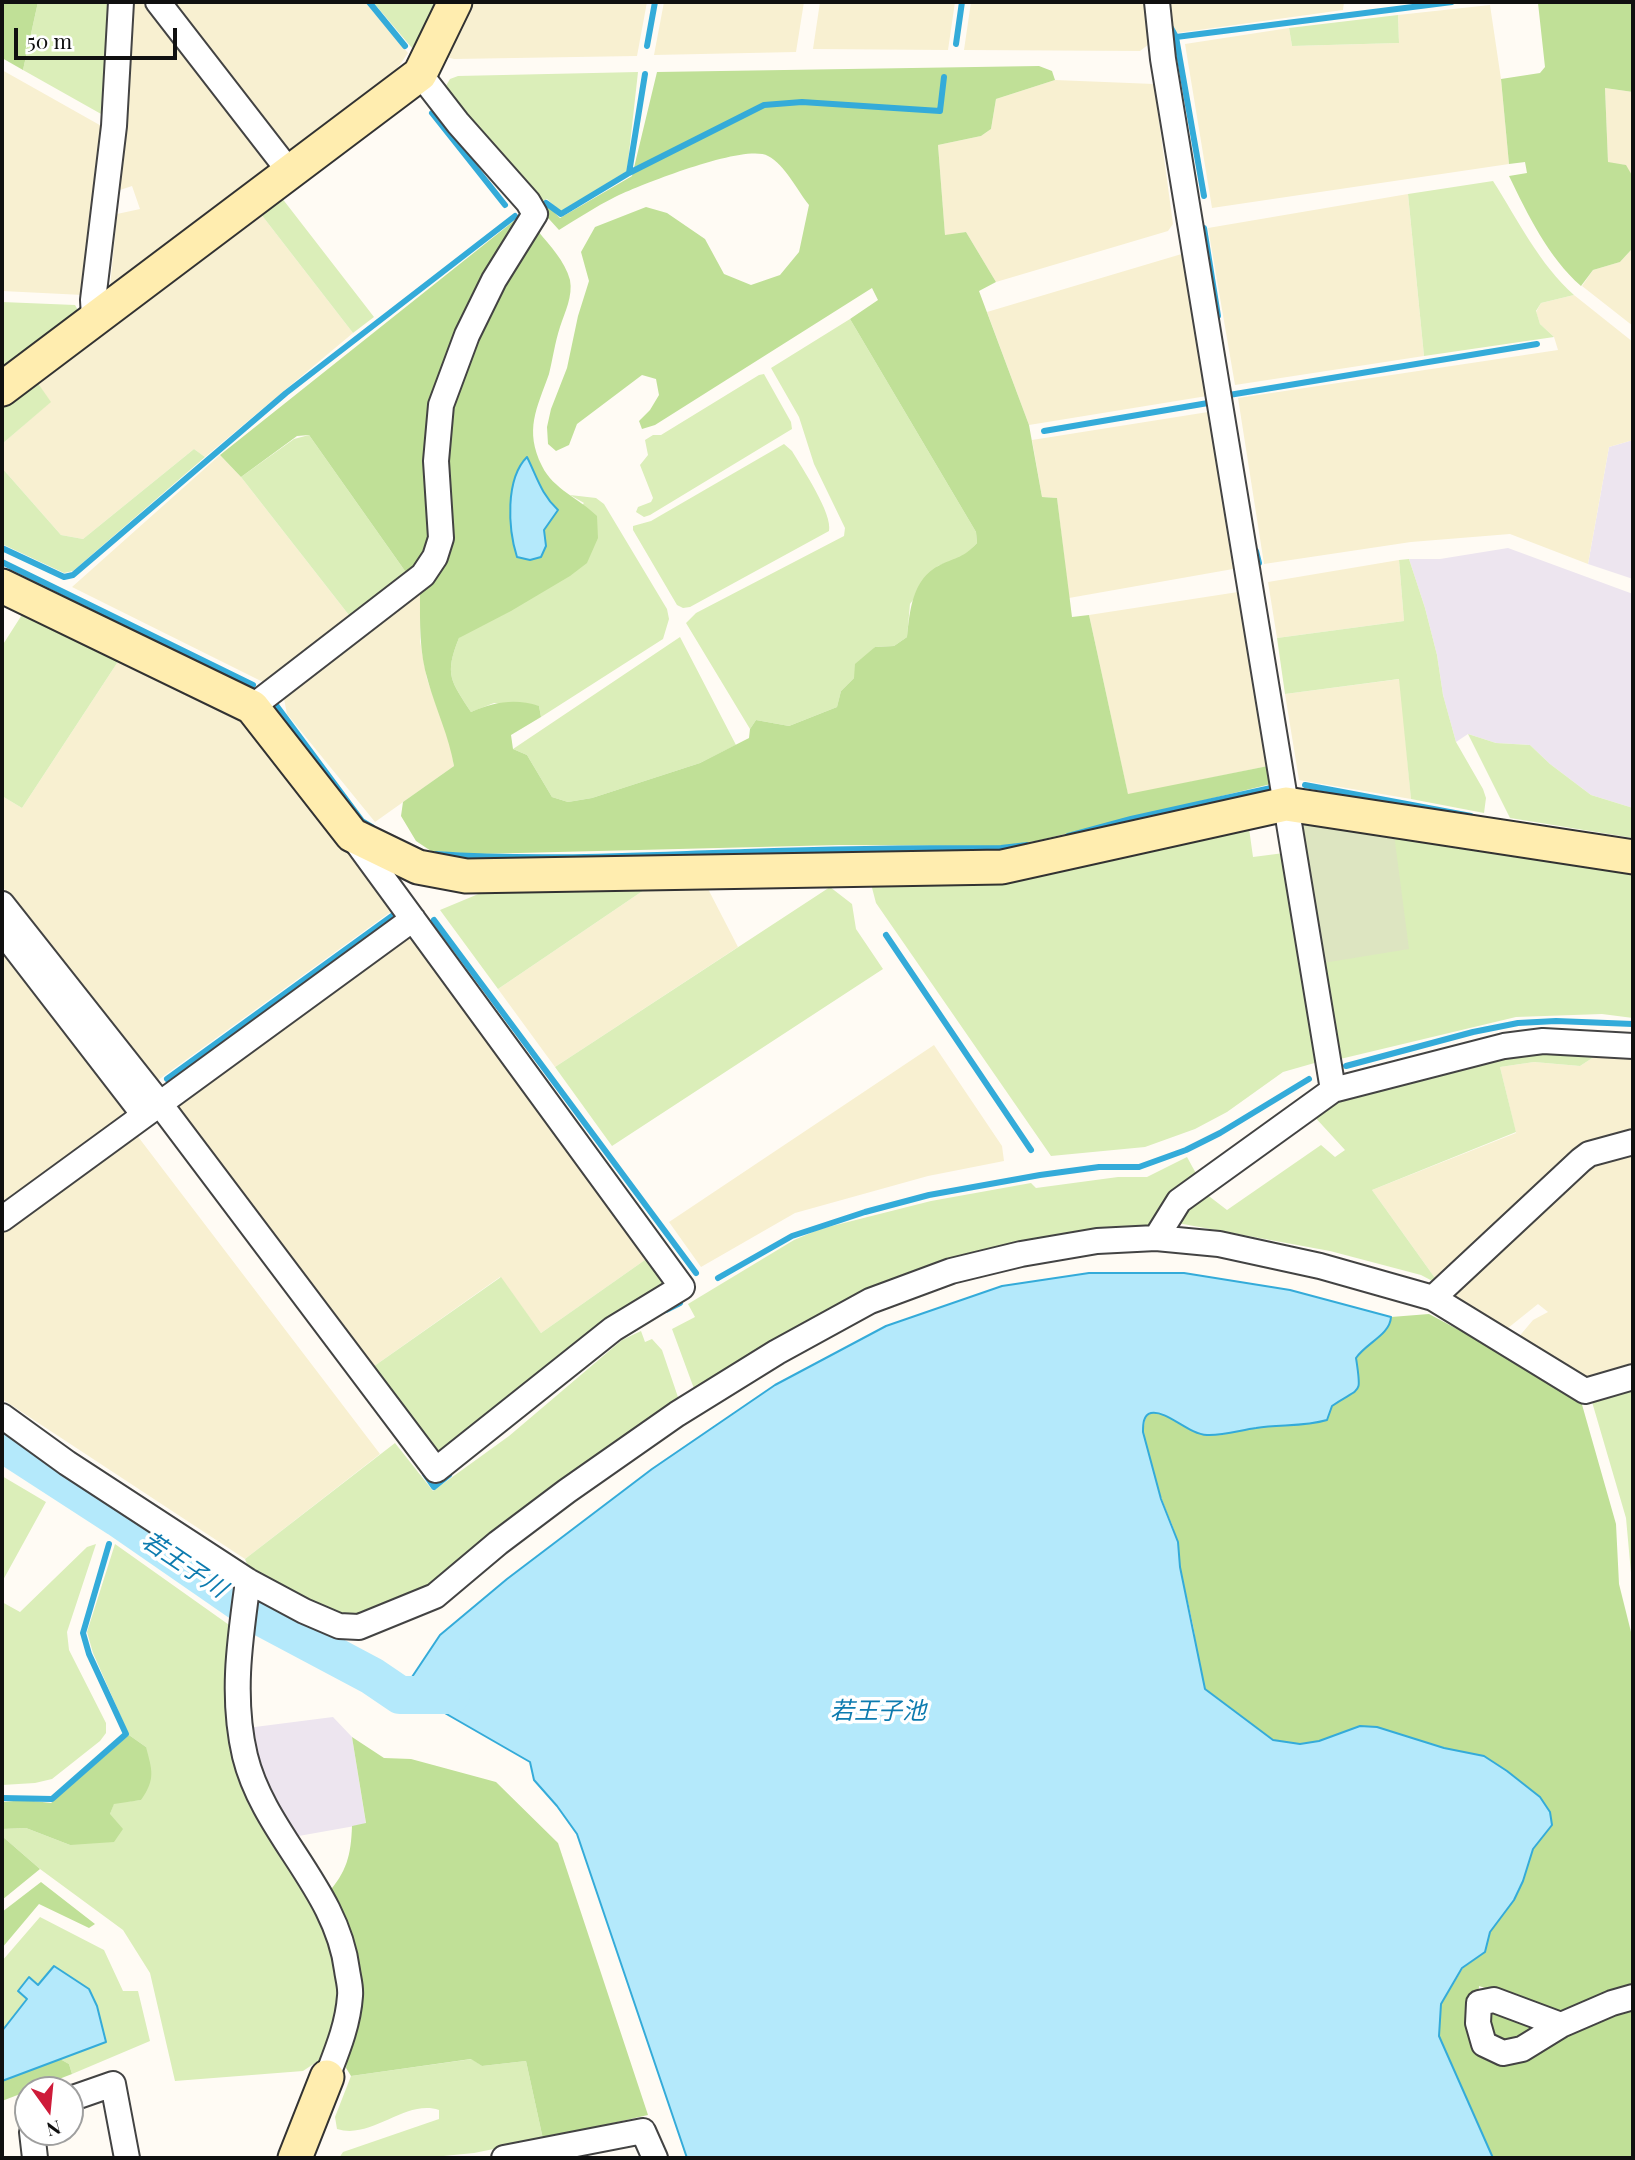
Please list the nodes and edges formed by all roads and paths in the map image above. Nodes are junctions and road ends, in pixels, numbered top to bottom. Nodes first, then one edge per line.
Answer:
1 (121, 2) edge
2 (158, 2) edge
3 (455, 2) edge
4 (1157, 2) edge
5 (420, 74) junction
6 (289, 171) junction
7 (94, 317) junction
8 (2, 389) edge
9 (2, 586) edge
10 (252, 707) junction
11 (1286, 804) junction
12 (352, 835) junction
13 (1633, 857) edge
14 (2, 904) edge
15 (413, 919) junction
16 (2, 931) edge
17 (1633, 1046) edge
18 (1334, 1090) junction
19 (152, 1109) junction
20 (1633, 1142) edge
21 (2, 1219) edge
22 (1156, 1238) junction
23 (1433, 1298) junction
24 (1633, 1377) edge
25 (2, 1416) edge
26 (248, 1581) junction
27 (1633, 1997) edge
28 (1561, 2025) dead end
29 (327, 2077) joint
30 (84, 2094) edge
31 (127, 2158) edge
32 (295, 2158) edge
33 (504, 2158) edge
34 (655, 2158) edge

1 - 7 street
2 - 6 street
3 - 5 street
4 - 11 street
5 - 6 street
5 - 10 street
6 - 7 street
7 - 8 street
9 - 10 street
10 - 12 street
11 - 12 street
11 - 13 street
11 - 18 street
12 - 15 street
14 - 19 street
15 - 19 street
15 - 19 street
16 - 19 street
17 - 18 street
18 - 22 street
19 - 21 street
20 - 23 street
22 - 23 street
22 - 26 street
23 - 24 street
25 - 26 street
26 - 29 street
27 - 28 street
29 - 32 street
30 - 31 street
33 - 34 street

